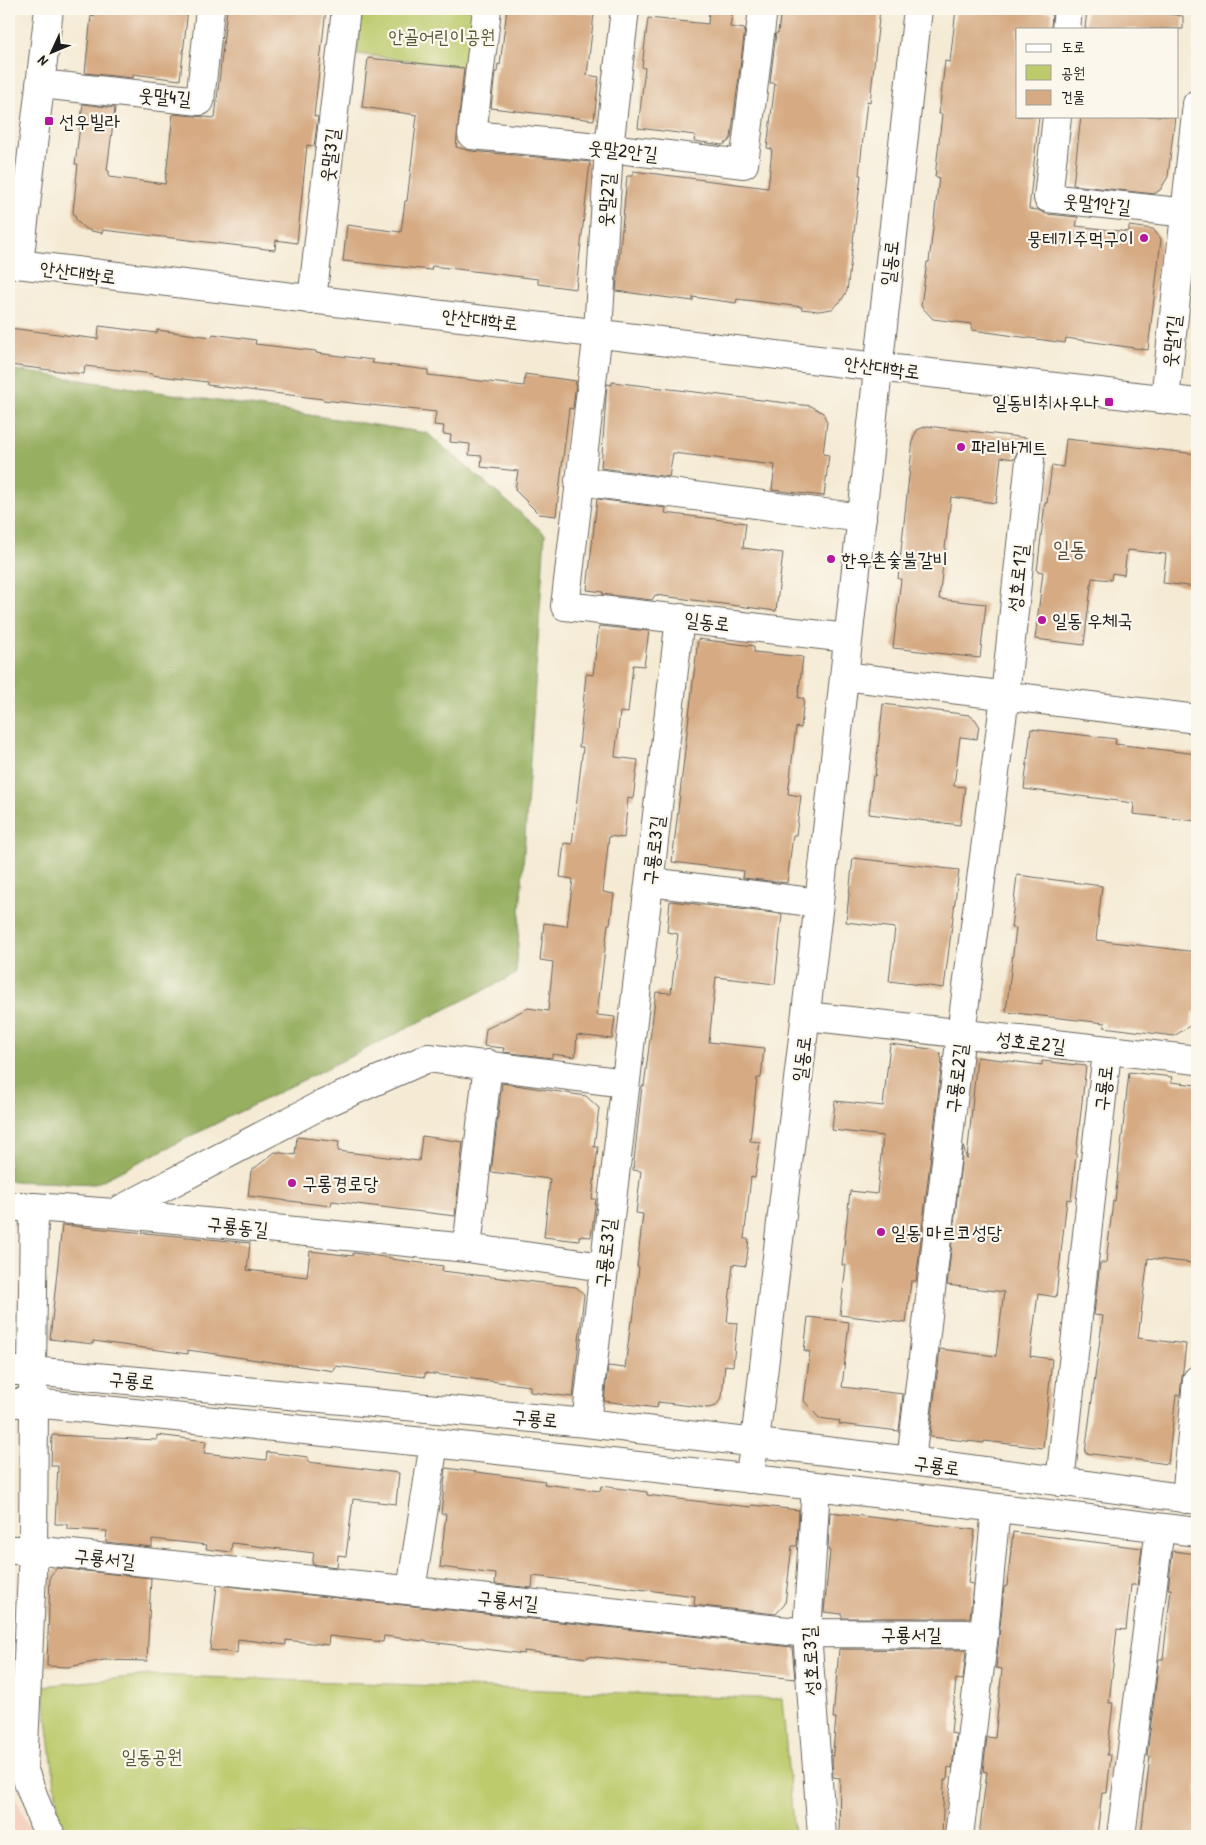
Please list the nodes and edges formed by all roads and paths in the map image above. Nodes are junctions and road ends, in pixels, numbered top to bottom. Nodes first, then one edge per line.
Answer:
1 (49, 9) edge
2 (210, 9) edge
3 (346, 9) edge
4 (487, 9) edge
5 (626, 9) edge
6 (764, 9) edge
7 (918, 9) edge
8 (1068, 9) edge
9 (1066, 28) edge
10 (40, 84) junction
11 (1197, 104) edge
12 (1057, 118) edge
13 (609, 148) junction
14 (1191, 213) edge
15 (14, 264) edge
16 (312, 300) junction
17 (598, 332) junction
18 (877, 367) junction
19 (1165, 399) junction
20 (1197, 403) edge
21 (1030, 460) dead end
22 (579, 481) junction
23 (862, 518) junction
24 (565, 606) joint
25 (680, 618) junction
26 (848, 638) junction
27 (844, 676) junction
28 (1005, 696) junction
29 (1197, 719) edge
30 (650, 882) junction
31 (819, 903) junction
32 (806, 1016) junction
33 (961, 1033) junction
34 (1107, 1051) junction
35 (1197, 1060) edge
36 (488, 1064) junction
37 (624, 1082) junction
38 (21, 1207) edge
39 (114, 1213) junction
40 (467, 1248) junction
41 (603, 1266) junction
42 (20, 1371) edge
43 (1197, 1380) edge
44 (21, 1403) edge
45 (586, 1423) junction
46 (755, 1442) junction
47 (434, 1443) junction
48 (910, 1461) junction
49 (749, 1479) junction
50 (1060, 1482) junction
51 (816, 1486) junction
52 (1192, 1500) edge
53 (996, 1508) junction
54 (1160, 1528) junction
55 (1197, 1532) edge
56 (21, 1550) edge
57 (411, 1590) junction
58 (807, 1633) junction
59 (984, 1634) junction
60 (16, 1739) edge
61 (52, 1836) edge
62 (822, 1836) edge
63 (959, 1836) edge
64 (1121, 1836) edge

1 - 10 street, 안산대학로
2 - 10 street, 웃말4길
3 - 16 street, 웃말3길
4 - 13 street, 웃말2안길
5 - 13 street, 웃말2길
6 - 13 street, 웃말2안길
7 - 18 street, 일동로
8 - 9 street
10 - 15 street, 안산대학로
11 - 14 street, 웃말1길
12 - 14 street, 웃말1안길
13 - 17 street, 웃말2길
14 - 19 street, 웃말1길
15 - 16 street, 안산대학로
16 - 17 street, 안산대학로
17 - 18 street, 안산대학로
17 - 22 street, 웃말2길
18 - 19 street, 안산대학로
18 - 23 street, 일동로
19 - 20 street, 안산대학로
21 - 28 street, 성호로1길
22 - 23 street
22 - 24 street, 웃말2길
23 - 26 street, 일동로
24 - 25 street, 일동로
25 - 26 street, 일동로
25 - 30 street, 구룡로3길
26 - 27 street, 일동로
27 - 28 street
27 - 31 street, 일동로
28 - 29 street
28 - 33 street, 구룡로2길
30 - 31 street
30 - 37 street, 구룡로3길
31 - 32 street, 일동로
32 - 33 street, 성호로2길
32 - 46 street, 일동로
33 - 34 street, 성호로2길
33 - 48 street, 구룡로2길
34 - 35 street, 성호로2길
34 - 50 street, 구룡로
36 - 37 street
36 - 39 street
36 - 40 street
37 - 41 street, 구룡로3길
38 - 39 street, 구룡동길
38 - 42 street
39 - 40 street, 구룡동길
40 - 41 street, 구룡동길
41 - 45 street, 구룡로3길
42 - 44 street
42 - 45 street, 구룡로
43 - 52 street
44 - 47 street, 구룡로
44 - 56 street
45 - 46 street, 구룡로
46 - 48 street, 구룡로
46 - 49 street, 일동로
47 - 49 street, 구룡로
47 - 57 street
48 - 50 street, 구룡로
49 - 51 street, 구룡로
50 - 52 street, 구룡로
51 - 53 street, 구룡로
51 - 58 street, 성호로3길
53 - 54 street, 구룡로
53 - 59 street
54 - 55 street, 구룡로
54 - 64 street
56 - 57 street, 구룡서길
56 - 60 street
57 - 58 street, 구룡서길
58 - 59 street, 구룡서길
58 - 62 street, 성호로3길
59 - 63 street
60 - 61 street

